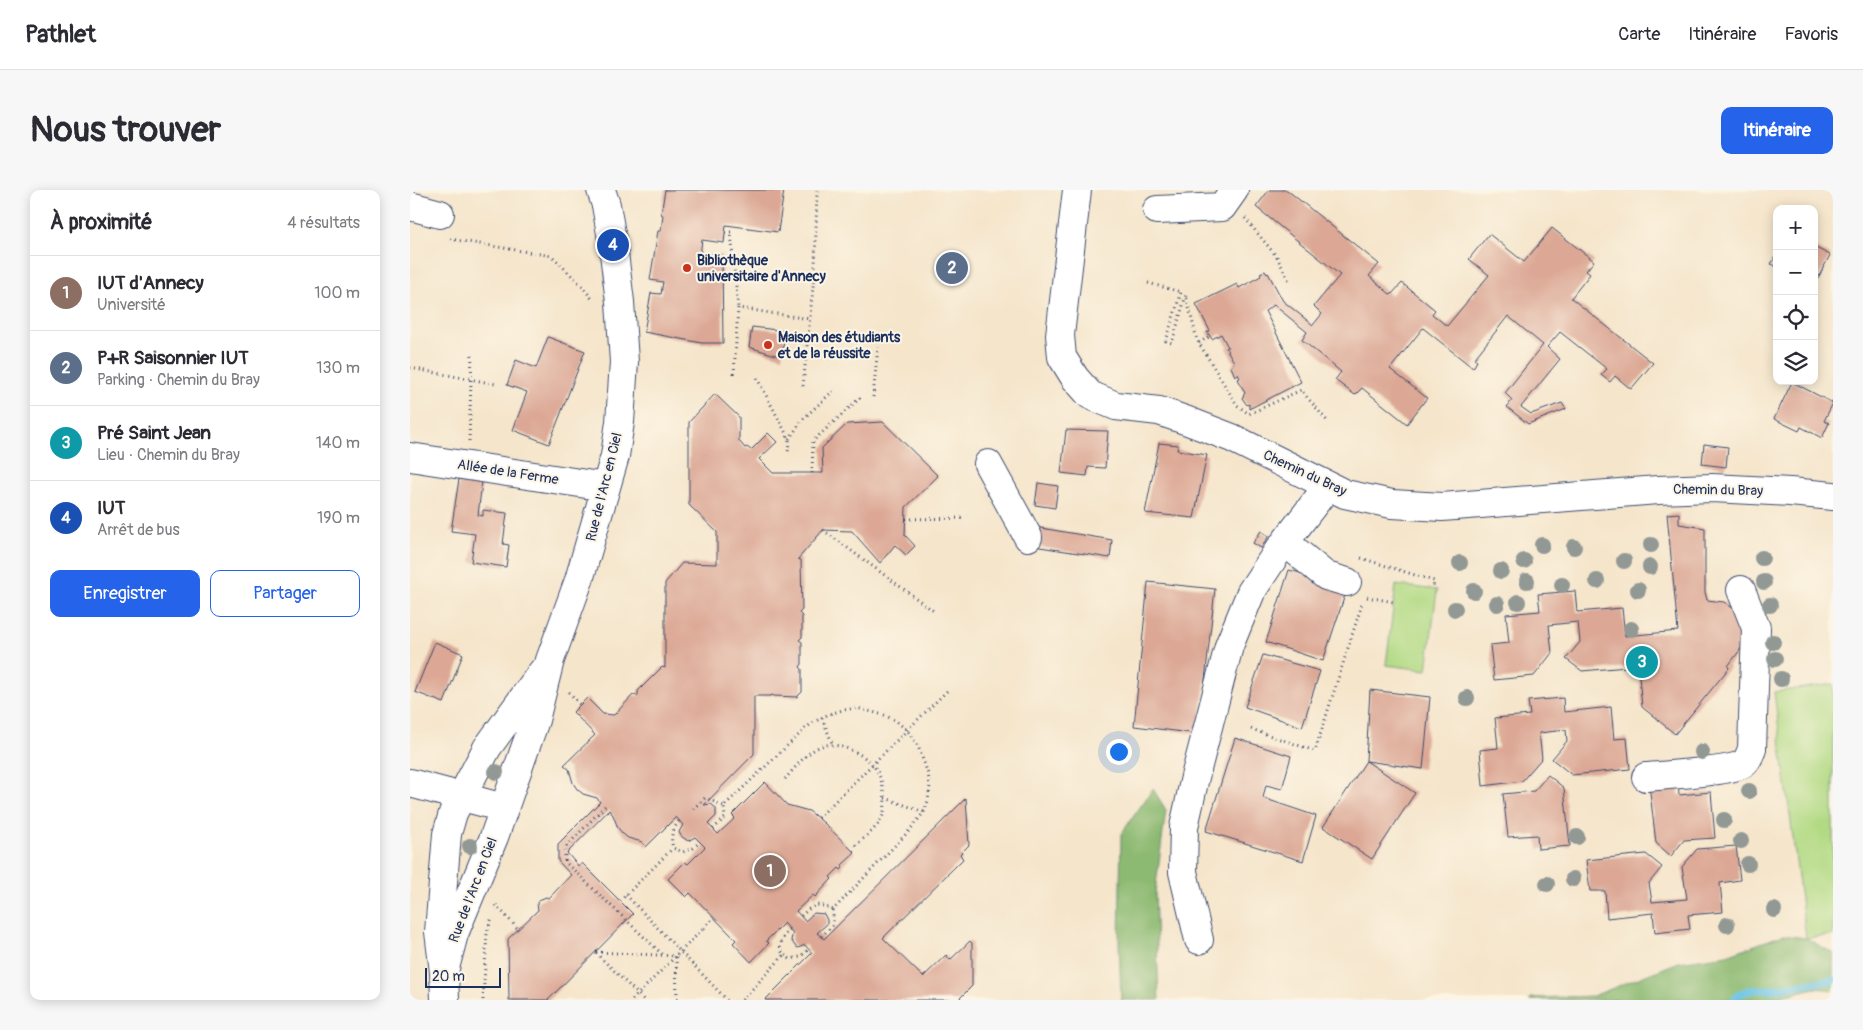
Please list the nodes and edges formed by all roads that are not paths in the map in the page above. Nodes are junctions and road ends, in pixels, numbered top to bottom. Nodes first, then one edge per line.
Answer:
1 (601, 190) edge
2 (1077, 190) edge
3 (1230, 196) edge
4 (410, 206) edge
5 (1157, 210) dead end
6 (442, 226) road end
7 (410, 457) edge
8 (988, 464) dead end
9 (1328, 486) junction
10 (606, 488) junction
11 (1833, 496) edge
12 (1028, 536) dead end
13 (1285, 542) junction
14 (1355, 589) road end
15 (1741, 590) dead end
16 (550, 660) junction
17 (1646, 777) dead end
18 (410, 783) edge
19 (462, 796) junction
20 (504, 808) junction
21 (1199, 940) dead end
22 (444, 972) junction
23 (445, 1000) edge

1 - 10 street, Rue de l'Arc en Ciel
2 - 9 street, Chemin du Bray
3 - 5 street
4 - 6 street
7 - 10 street, Allée de la Ferme
8 - 12 street
9 - 11 street, Chemin du Bray
9 - 13 street
10 - 16 street, Rue de l'Arc en Ciel
13 - 14 street
13 - 21 street
15 - 17 street
16 - 19 street, Rue de l'Arc en Ciel
16 - 20 street, Rue de l'Arc en Ciel
18 - 19 street
19 - 20 street
19 - 22 street, Rue de l'Arc en Ciel
20 - 22 street, Rue de l'Arc en Ciel
22 - 23 street, Rue de l'Arc en Ciel

